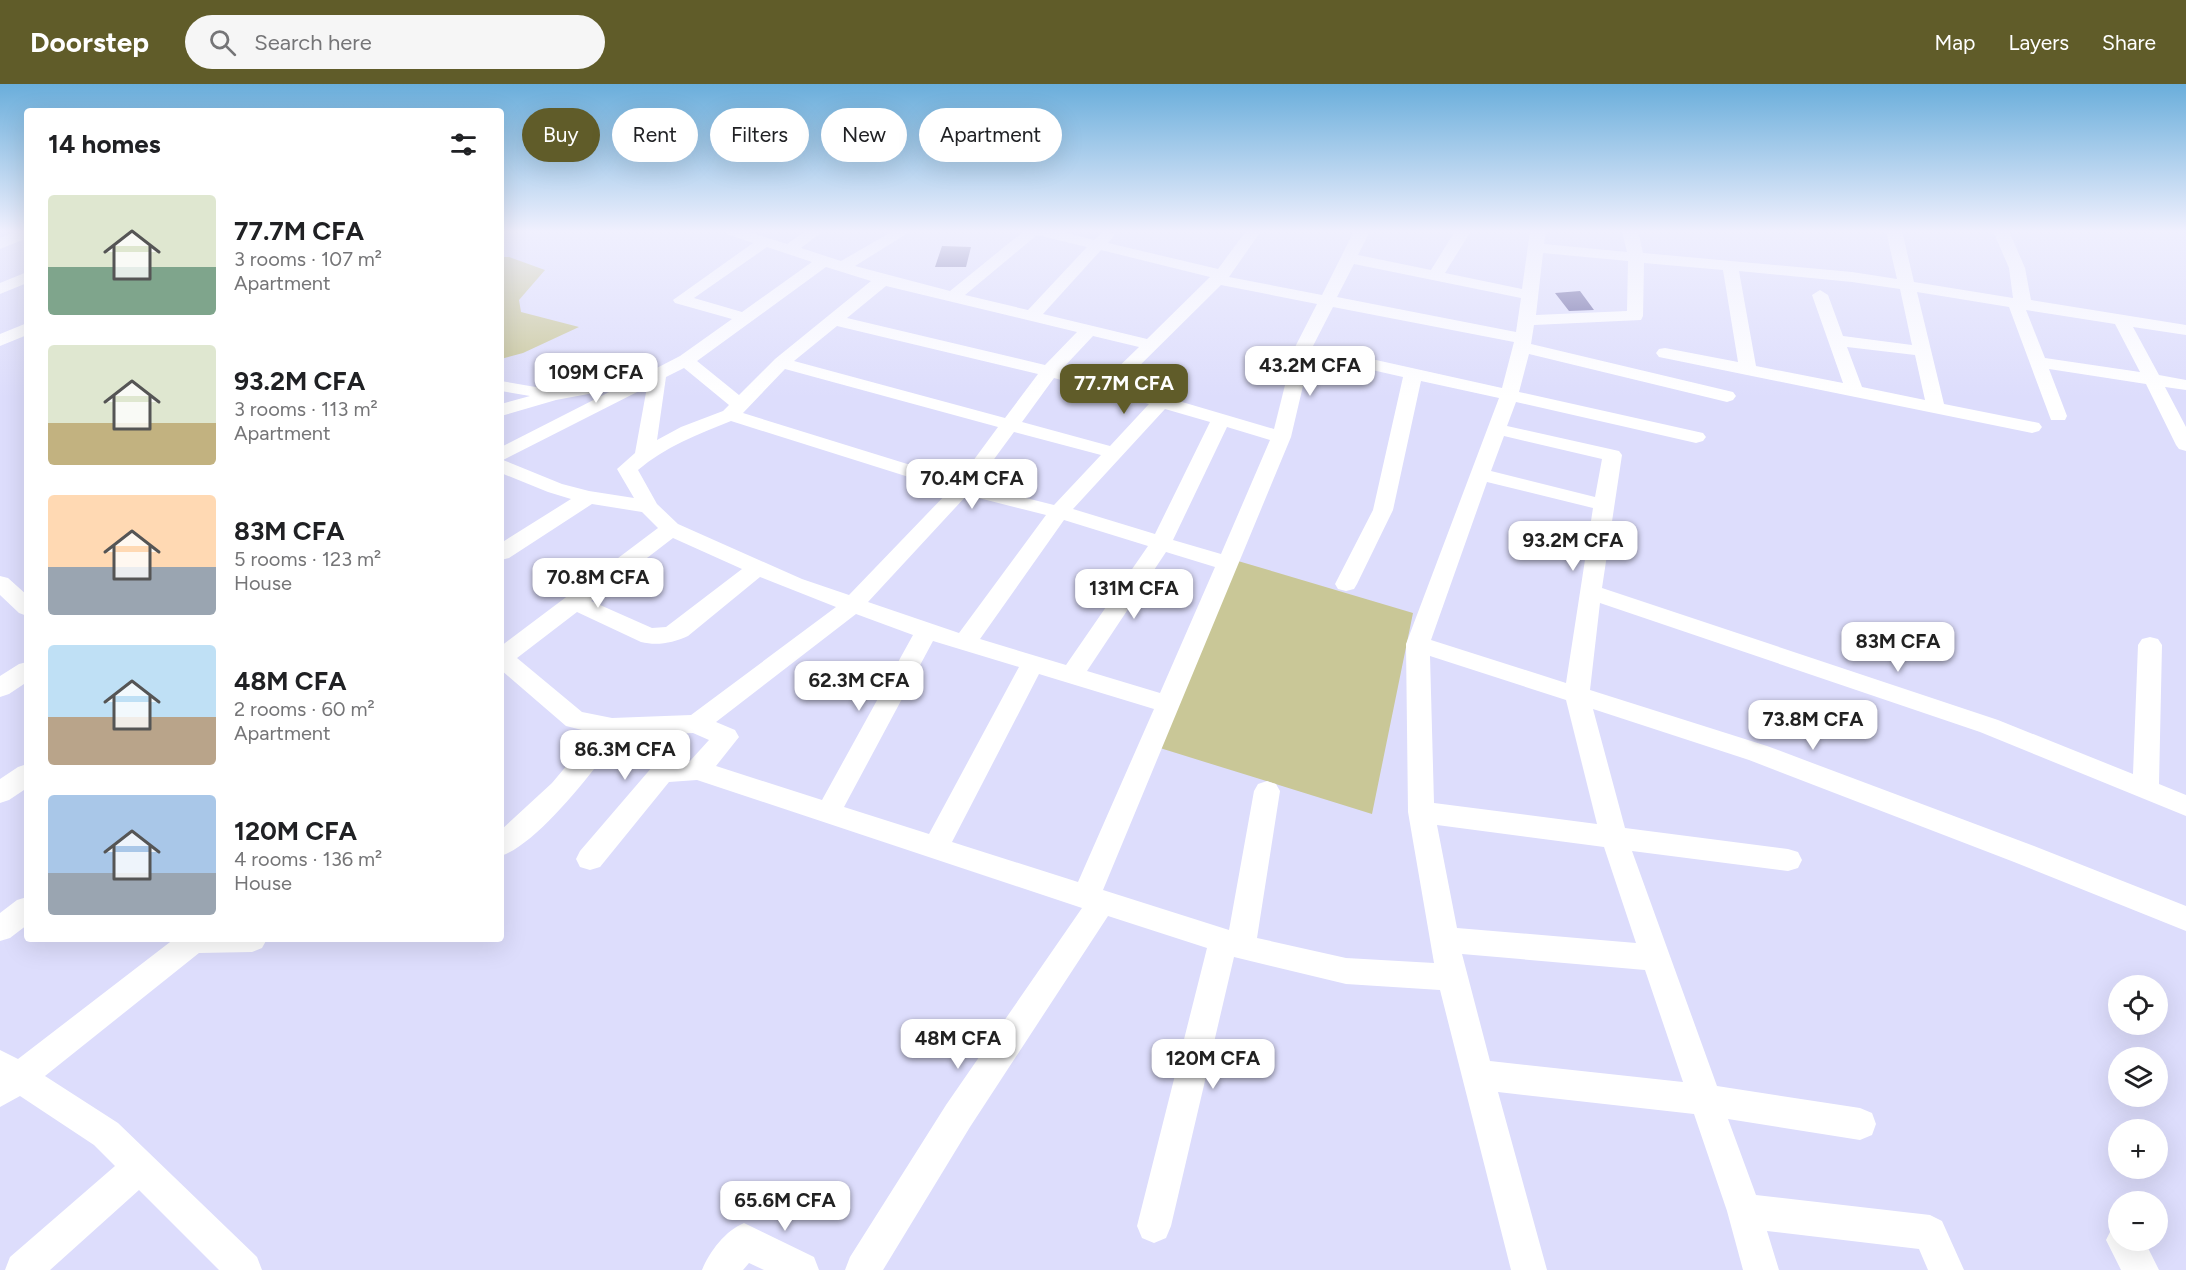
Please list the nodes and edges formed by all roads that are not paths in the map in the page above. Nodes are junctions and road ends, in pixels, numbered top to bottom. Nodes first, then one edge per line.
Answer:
1 (701, 286) edge
2 (789, 286) edge
3 (875, 286) edge
4 (909, 286) edge
5 (966, 286) edge
6 (1060, 286) edge
7 (1210, 286) edge
8 (1261, 286) edge
9 (1334, 286) edge
10 (1487, 286) edge
11 (1531, 286) edge
12 (1636, 286) edge
13 (1734, 286) edge
14 (1908, 286) edge
15 (1916, 286) edge
16 (2018, 286) edge
17 (1530, 295) junction
18 (1820, 295) dead end
19 (953, 297) junction
20 (1326, 301) junction
21 (2019, 303) junction
22 (1032, 316) junction
23 (746, 318) junction
24 (834, 320) junction
25 (2121, 320) junction
26 (24, 329) edge
27 (1089, 330) junction
28 (2186, 330) edge
29 (1524, 335) junction
30 (1837, 340) junction
31 (0, 341) edge
32 (1151, 345) junction
33 (1303, 349) junction
34 (1922, 351) junction
35 (1665, 353) dead end
36 (686, 360) junction
37 (2037, 362) junction
38 (782, 363) junction
39 (1748, 370) junction
40 (1049, 372) junction
41 (1413, 374) junction
42 (657, 375) junction
43 (2153, 380) junction
44 (2186, 385) edge
45 (504, 387) edge
46 (1109, 387) junction
47 (1855, 392) junction
48 (554, 395) junction
49 (1509, 395) junction
50 (1726, 396) dead end
51 (1161, 402) junction
52 (1935, 408) junction
53 (504, 409) edge
54 (735, 410) junction
55 (2058, 416) dead end
56 (1221, 419) junction
57 (1011, 425) junction
58 (2032, 427) dead end
59 (1497, 429) junction
60 (1281, 437) junction
61 (1696, 437) dead end
62 (2186, 445) edge
63 (1114, 453) junction
64 (504, 455) edge
65 (644, 455) junction
66 (504, 457) edge
67 (1480, 474) junction
68 (963, 488) junction
69 (588, 497) junction
70 (1604, 505) junction
71 (649, 507) junction
72 (1059, 512) junction
73 (671, 529) junction
74 (1161, 543) junction
75 (504, 551) edge
76 (1227, 564) junction
77 (758, 568) junction
78 (0, 583) edge
79 (1346, 584) dead end
80 (1590, 592) junction
81 (574, 602) junction
82 (24, 605) edge
83 (853, 605) junction
84 (927, 631) junction
85 (965, 642) junction
86 (1418, 644) junction
87 (2150, 645) dead end
88 (504, 655) edge
89 (504, 660) edge
90 (1034, 663) junction
91 (24, 672) edge
92 (1072, 675) junction
93 (0, 688) edge
94 (1577, 695) junction
95 (1168, 704) junction
96 (696, 724) junction
97 (612, 727) junction
98 (697, 770) junction
99 (24, 776) edge
100 (2146, 788) junction
101 (1267, 791) dead end
102 (0, 793) edge
103 (2186, 806) edge
104 (1421, 812) junction
105 (828, 813) junction
106 (1614, 837) junction
107 (504, 843) edge
108 (934, 848) junction
109 (590, 859) dead end
110 (1788, 860) dead end
111 (1094, 899) junction
112 (24, 911) edge
113 (2186, 919) edge
114 (0, 929) edge
115 (1446, 940) junction
116 (188, 942) edge
117 (1232, 944) junction
118 (1656, 958) junction
119 (1452, 977) junction
120 (1478, 1075) junction
121 (6, 1078) edge
122 (1706, 1100) junction
123 (1860, 1124) dead end
124 (139, 1167) junction
125 (1744, 1211) junction
126 (1154, 1226) dead end
127 (2130, 1251) edge
128 (23, 1270) edge
129 (244, 1270) edge
130 (720, 1270) edge
131 (801, 1270) edge
132 (863, 1270) edge
133 (1529, 1270) edge
134 (1761, 1270) edge
135 (1946, 1270) edge
136 (2141, 1270) edge

1 - 23 street
2 - 23 street
3 - 24 street
4 - 19 street
5 - 19 street
6 - 22 street
7 - 32 street
8 - 20 street
9 - 20 street
10 - 17 street
11 - 17 street
12 - 29 street
13 - 39 street
14 - 34 street
15 - 21 street
16 - 21 street
17 - 29 street
18 - 30 street
19 - 22 street
20 - 29 street
20 - 33 street
21 - 25 street
21 - 37 street
22 - 27 street
23 - 36 street
24 - 38 street
24 - 40 street
25 - 28 street
25 - 43 street
26 - 31 street
27 - 32 street
27 - 40 street
29 - 49 street
29 - 50 street
30 - 34 street
30 - 47 street
32 - 46 street
33 - 41 street
33 - 60 street
34 - 52 street
35 - 39 street
36 - 42 street
36 - 54 street
37 - 43 street
37 - 55 street
38 - 54 street
38 - 57 street
39 - 47 street
40 - 46 street
40 - 57 street
41 - 49 street
41 - 79 street
42 - 48 street
42 - 64 street
42 - 65 street
43 - 44 street
43 - 62 street
45 - 48 street
46 - 51 street
47 - 52 street
48 - 53 street
49 - 59 street
49 - 61 street
51 - 56 street
51 - 63 street
52 - 58 street
54 - 65 street
54 - 68 street
56 - 60 street
56 - 74 street
57 - 63 street
57 - 68 street
59 - 67 street
59 - 70 street
60 - 76 street
63 - 72 street
65 - 71 street
66 - 69 street
67 - 70 street
67 - 86 street
68 - 72 street
68 - 83 street
69 - 71 street
69 - 75 street
70 - 80 street
71 - 73 street
72 - 74 street
72 - 85 street
73 - 77 street
73 - 81 street
74 - 76 street
74 - 92 street
76 - 95 street
77 - 81 street
77 - 83 street
78 - 82 street
80 - 94 street
80 - 100 street
81 - 88 street
83 - 84 street
83 - 96 street
84 - 85 street
84 - 105 street
85 - 90 street
86 - 94 street
86 - 104 street
87 - 100 street
89 - 97 street
90 - 92 street
90 - 108 street
91 - 93 street
92 - 95 street
94 - 106 street
94 - 113 street
95 - 111 street
96 - 97 street
96 - 98 street
97 - 107 street
98 - 105 street
98 - 109 street
99 - 102 street
100 - 103 street
101 - 117 street
104 - 106 street
104 - 115 street
105 - 108 street
106 - 110 street
106 - 118 street
108 - 111 street
111 - 117 street
111 - 132 street
112 - 114 street
115 - 118 street
115 - 119 street
116 - 121 street
117 - 119 street
117 - 126 street
118 - 122 street
119 - 120 street
120 - 122 street
120 - 133 street
121 - 124 street
122 - 123 street
122 - 125 street
124 - 128 street
124 - 129 street
125 - 134 street
125 - 135 street
127 - 136 street
130 - 131 street

